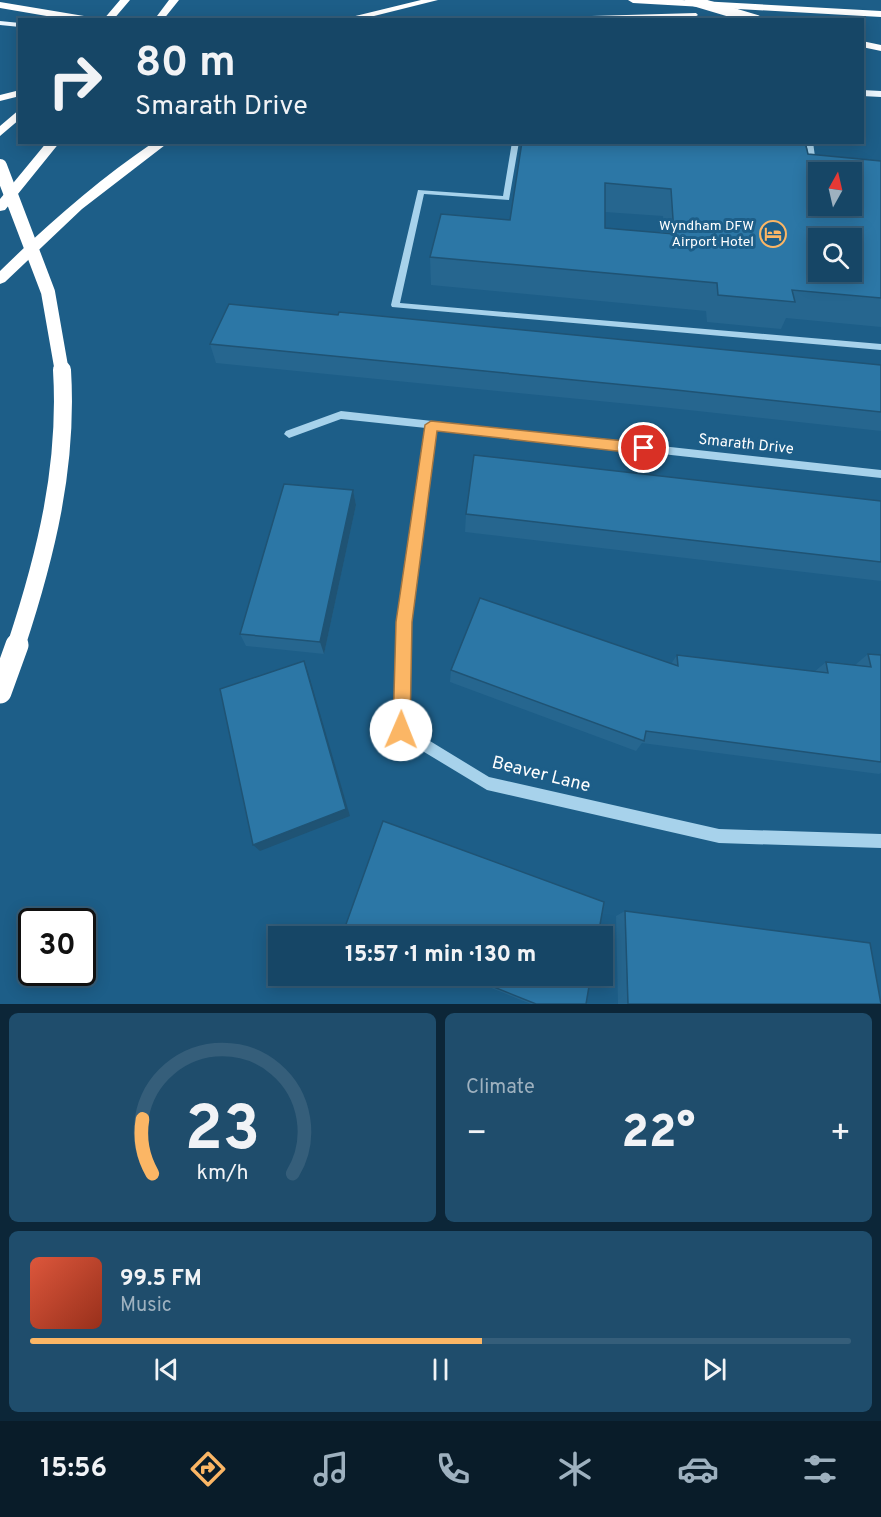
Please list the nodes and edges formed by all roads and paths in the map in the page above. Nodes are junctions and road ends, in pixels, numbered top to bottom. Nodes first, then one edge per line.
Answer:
1 (125, 0) edge
2 (174, 0) edge
3 (433, 0) edge
4 (633, 0) edge
5 (690, 0) edge
6 (817, 0) edge
7 (881, 4) edge
8 (0, 5) edge
9 (881, 14) edge
10 (78, 18) edge
11 (109, 18) edge
12 (160, 18) edge
13 (352, 18) edge
14 (595, 18) edge
15 (740, 18) edge
16 (750, 18) edge
17 (0, 23) edge
18 (864, 23) edge
19 (881, 24) edge
20 (18, 25) edge
21 (864, 44) edge
22 (881, 48) edge
23 (864, 93) edge
24 (18, 94) edge
25 (881, 94) edge
26 (0, 98) edge
27 (18, 114) edge
28 (0, 133) edge
29 (52, 144) edge
30 (160, 144) edge
31 (516, 144) edge
32 (809, 144) edge
33 (802, 162) edge
34 (808, 162) edge
35 (814, 162) edge
36 (0, 166) edge
37 (0, 207) edge
38 (0, 279) edge
39 (881, 347) edge
40 (431, 425) junction
41 (289, 434) dead end
42 (881, 474) edge
43 (0, 692) edge
44 (881, 841) edge

1 - 11 highway
2 - 12 highway
3 - 13 highway
4 - 9 highway
5 - 16 highway, bridge
6 - 7 highway
8 - 10 highway
14 - 15 highway
17 - 20 main road
18 - 19 highway
21 - 22 highway
23 - 25 main road
24 - 26 highway
27 - 28 highway
29 - 37 highway
30 - 38 highway
31 - 39 street
32 - 35 street
33 - 34 street
36 - 43 highway, bridge
40 - 41 street, Smarath Drive
40 - 42 street, Smarath Drive
40 - 44 street, Beaver Lane

